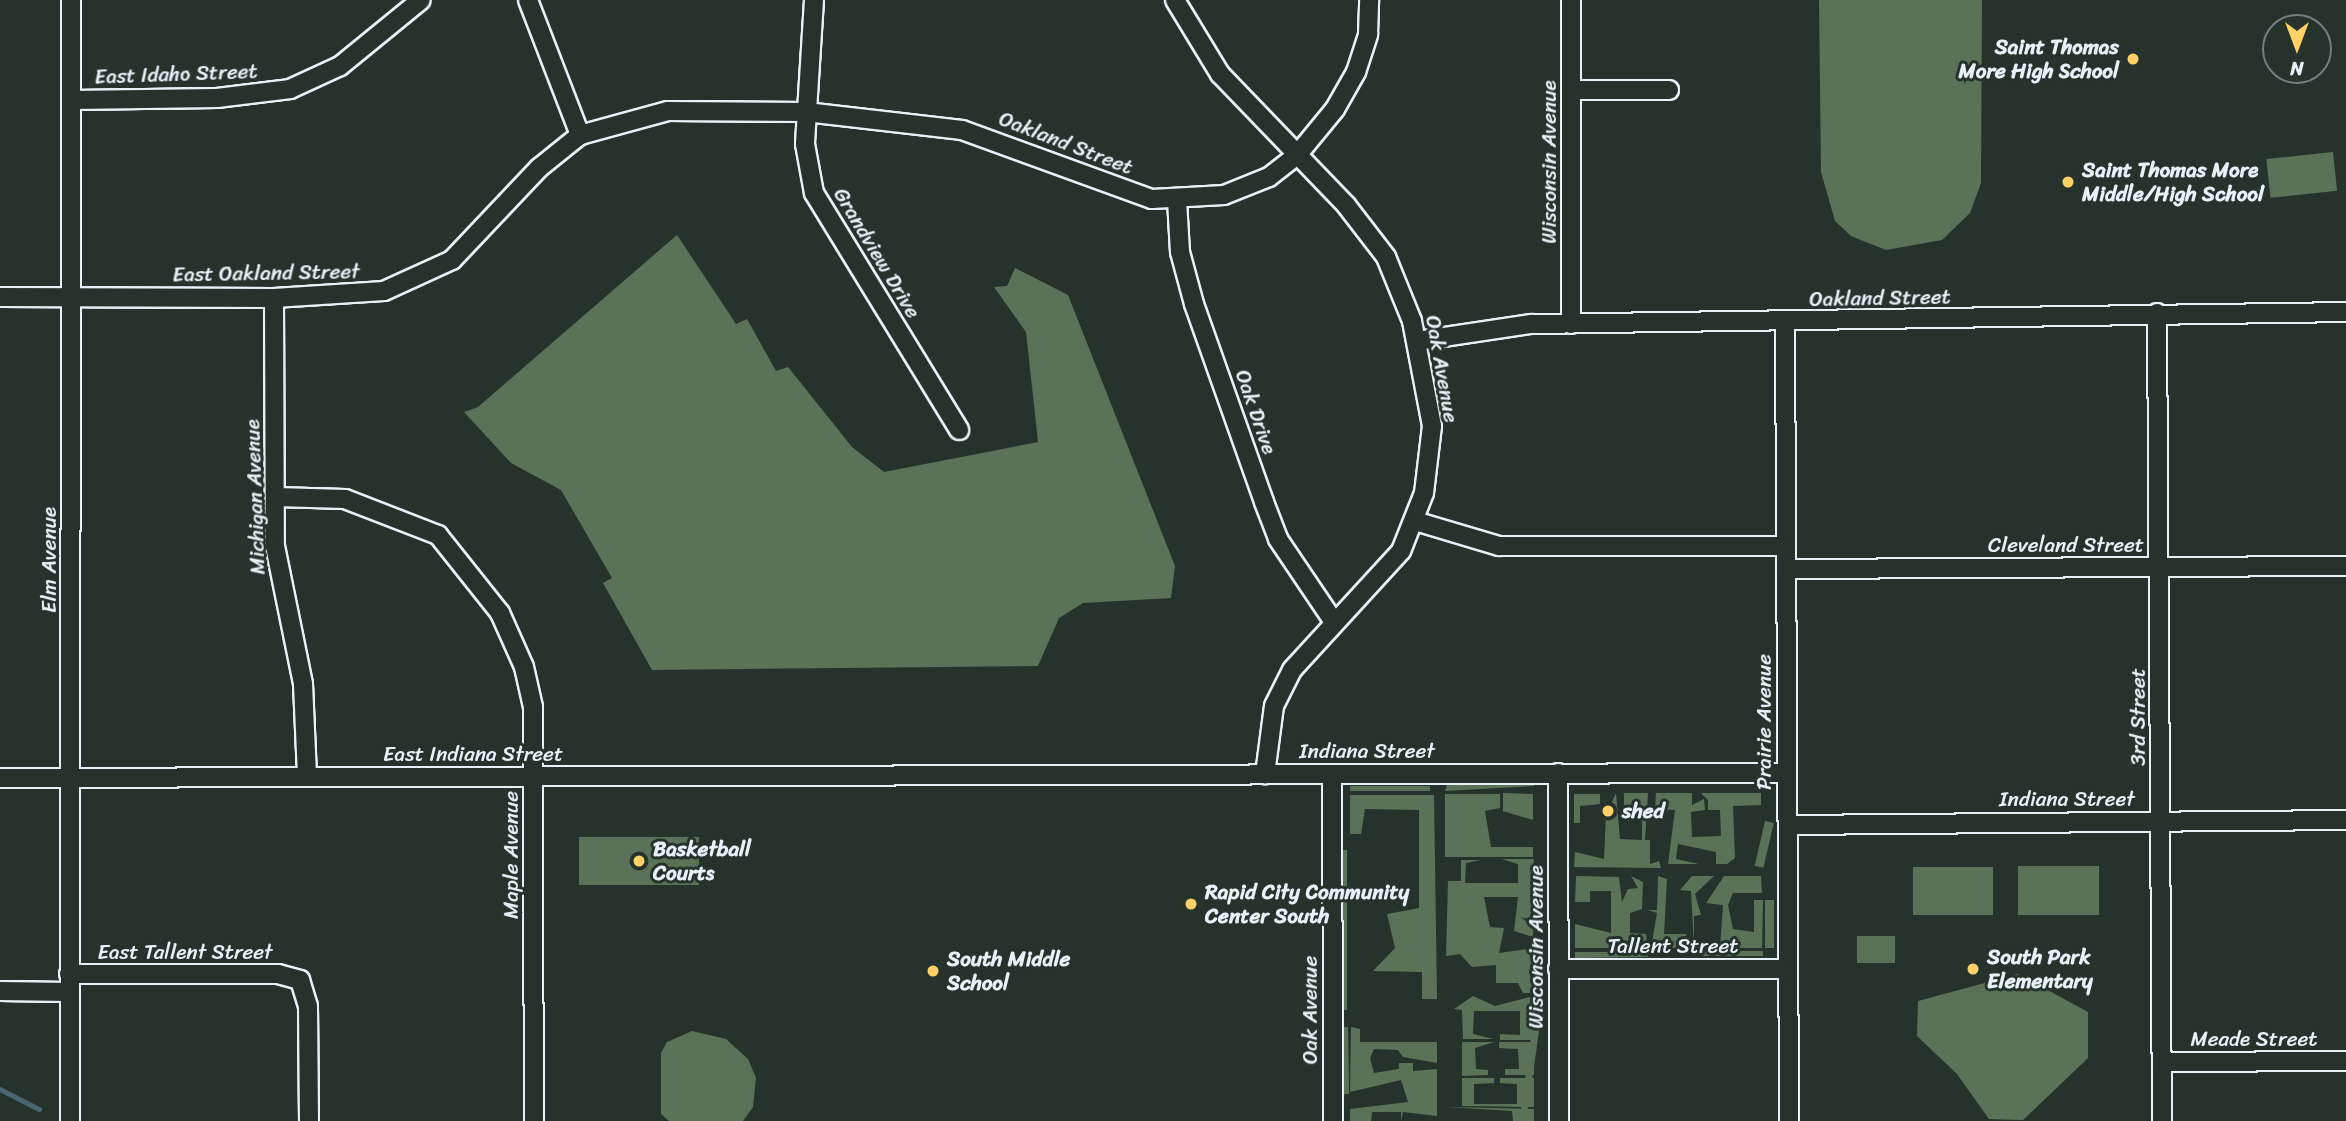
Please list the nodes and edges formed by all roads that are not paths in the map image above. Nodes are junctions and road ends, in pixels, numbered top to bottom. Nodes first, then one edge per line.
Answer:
1 (71, 0) edge
2 (421, 0) edge
3 (528, 0) edge
4 (814, 0) edge
5 (1175, 0) edge
6 (1369, 0) edge
7 (1572, 0) edge
8 (1572, 90) junction
9 (1668, 90) dead end
10 (72, 100) junction
11 (806, 112) junction
12 (580, 135) junction
13 (1298, 155) junction
14 (1177, 201) junction
15 (0, 297) edge
16 (73, 298) junction
17 (274, 298) junction
18 (2346, 312) edge
19 (2157, 313) junction
20 (1785, 323) junction
21 (1571, 324) junction
22 (1417, 341) junction
23 (959, 430) dead end
24 (276, 497) junction
25 (1415, 521) junction
26 (1786, 546) junction
27 (2346, 566) edge
28 (2160, 567) junction
29 (1786, 569) junction
30 (1334, 622) junction
31 (1558, 773) junction
32 (1787, 773) junction
33 (1265, 774) junction
34 (1332, 774) junction
35 (946, 775) joint
36 (307, 776) junction
37 (533, 777) junction
38 (0, 778) edge
39 (71, 778) junction
40 (2346, 820) edge
41 (2160, 821) junction
42 (1788, 825) junction
43 (1558, 969) junction
44 (1788, 969) junction
45 (69, 983) junction
46 (0, 991) edge
47 (2346, 1061) edge
48 (2162, 1062) junction
49 (70, 1121) edge
50 (309, 1121) edge
51 (534, 1121) edge
52 (1333, 1121) edge
53 (1559, 1121) edge
54 (1789, 1121) edge
55 (2162, 1121) edge

1 - 10 street, Elm Avenue
2 - 10 street, East Idaho Street
3 - 12 street
4 - 11 street, Grandview Drive
5 - 13 street, Oak Avenue
6 - 13 street
7 - 8 street, Wisconsin Avenue
8 - 9 street
8 - 21 street, Wisconsin Avenue
10 - 16 street, Elm Avenue
11 - 12 street, East Oakland Street
11 - 14 street, Oakland Street
11 - 23 street, Grandview Drive
12 - 17 street, East Oakland Street
13 - 14 street, Oakland Street
13 - 22 street, Oak Avenue
14 - 30 street, Oak Drive
15 - 16 street, East Oakland Street
16 - 17 street, East Oakland Street
16 - 39 street, Elm Avenue
17 - 24 street, Michigan Avenue
18 - 19 street, Oakland Street
19 - 20 street, Oakland Street
19 - 28 street, 3rd Street
20 - 21 street, Oakland Street
20 - 26 street, Prairie Avenue
21 - 22 street, Oakland Street
22 - 25 street, Oak Avenue
24 - 36 street, Michigan Avenue
24 - 37 street, Maple Avenue
25 - 26 street
25 - 30 street, Oak Avenue
26 - 29 street, Prairie Avenue
27 - 28 street, Cleveland Street
28 - 29 street, Cleveland Street
28 - 41 street, 3rd Street
29 - 32 street, Prairie Avenue
30 - 33 street, Oak Avenue
31 - 32 street, Indiana Street
31 - 34 street, Indiana Street
31 - 43 street, Wisconsin Avenue
32 - 42 street, Prairie Avenue
33 - 34 street, Indiana Street
33 - 35 street, Indiana Street
34 - 52 street, Oak Avenue
35 - 37 street, East Indiana Street
36 - 37 street, East Indiana Street
36 - 39 street, East Indiana Street
37 - 51 street, Maple Avenue
38 - 39 street, East Indiana Street
39 - 45 street, Elm Avenue
40 - 41 street, Indiana Street
41 - 42 street, Indiana Street
41 - 48 street, 3rd Street
42 - 44 street, Prairie Avenue
43 - 44 street, Tallent Street
43 - 53 street, Wisconsin Avenue
44 - 54 street, Prairie Avenue
45 - 46 street, East Tallent Street
45 - 49 street, Elm Avenue
45 - 50 street, East Tallent Street
47 - 48 street, Meade Street
48 - 55 street, 3rd Street

